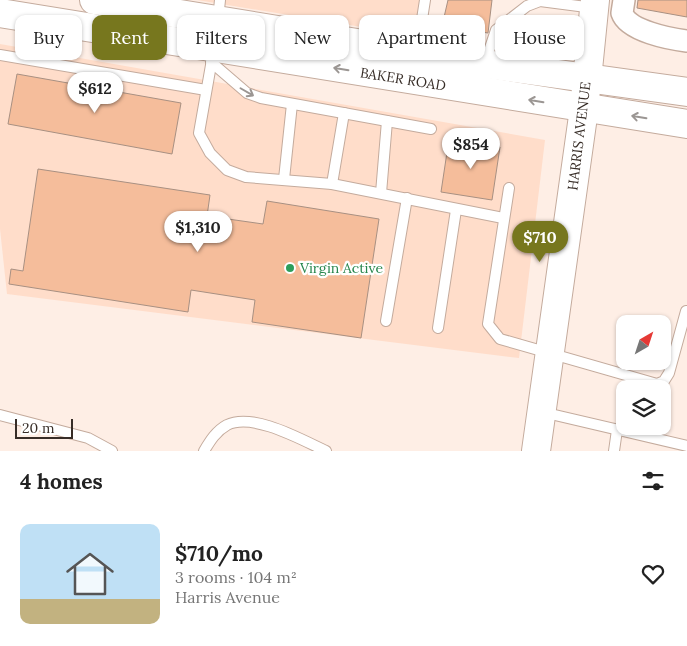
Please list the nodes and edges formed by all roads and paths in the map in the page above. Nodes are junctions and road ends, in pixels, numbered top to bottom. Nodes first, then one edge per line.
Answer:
1 (99, 0) edge
2 (425, 0) edge
3 (624, 0) edge
4 (595, 4) edge
5 (0, 13) edge
6 (423, 15) edge
7 (177, 22) edge
8 (177, 29) edge
9 (265, 38) edge
10 (687, 41) edge
11 (265, 43) edge
12 (359, 47) edge
13 (0, 55) edge
14 (211, 60) edge
15 (230, 60) edge
16 (460, 60) edge
17 (485, 64) junction
18 (587, 79) junction
19 (206, 90) junction
20 (687, 92) edge
21 (292, 104) junction
22 (584, 108) junction
23 (344, 113) junction
24 (387, 121) junction
25 (687, 124) edge
26 (431, 129) dead end
27 (284, 179) junction
28 (332, 184) junction
29 (509, 188) dead end
30 (381, 193) junction
31 (407, 198) junction
32 (456, 210) junction
33 (503, 218) junction
34 (687, 311) edge
35 (386, 321) dead end
36 (438, 328) dead end
37 (548, 352) junction
38 (541, 411) junction
39 (0, 415) edge
40 (616, 430) joint
41 (638, 435) edge
42 (687, 446) edge
43 (112, 451) edge
44 (204, 451) edge
45 (326, 451) edge
46 (536, 451) edge
47 (614, 451) edge

1 - 7 main road, BAKER ROAD
2 - 6 lane
3 - 10 street
4 - 17 lane
4 - 18 main road, HARRIS AVENUE
5 - 8 main road, BAKER ROAD
9 - 12 main road, BAKER ROAD
22 -> 11 main road, BAKER ROAD
13 - 19 lane
14 - 19 lane
15 -> 21 lane
16 - 17 main road, BAKER ROAD
17 - 18 main road, BAKER ROAD
18 - 20 main road, BAKER ROAD
18 - 22 main road, HARRIS AVENUE
19 - 27 lane
21 - 23 lane
21 - 27 lane
25 -> 22 main road, BAKER ROAD
22 - 37 main road, HARRIS AVENUE
23 - 24 lane
23 - 28 lane
24 - 26 lane
24 - 30 lane
27 - 28 lane
28 - 30 lane
29 - 33 lane
30 - 31 lane
31 - 32 lane
31 - 35 lane
32 - 33 lane
32 - 36 lane
33 - 37 lane
34 - 37 lane
37 - 38 main road, HARRIS AVENUE
38 - 40 lane
38 - 46 main road, HARRIS AVENUE
39 - 43 lane
40 - 47 lane
41 - 42 lane
44 - 45 lane

